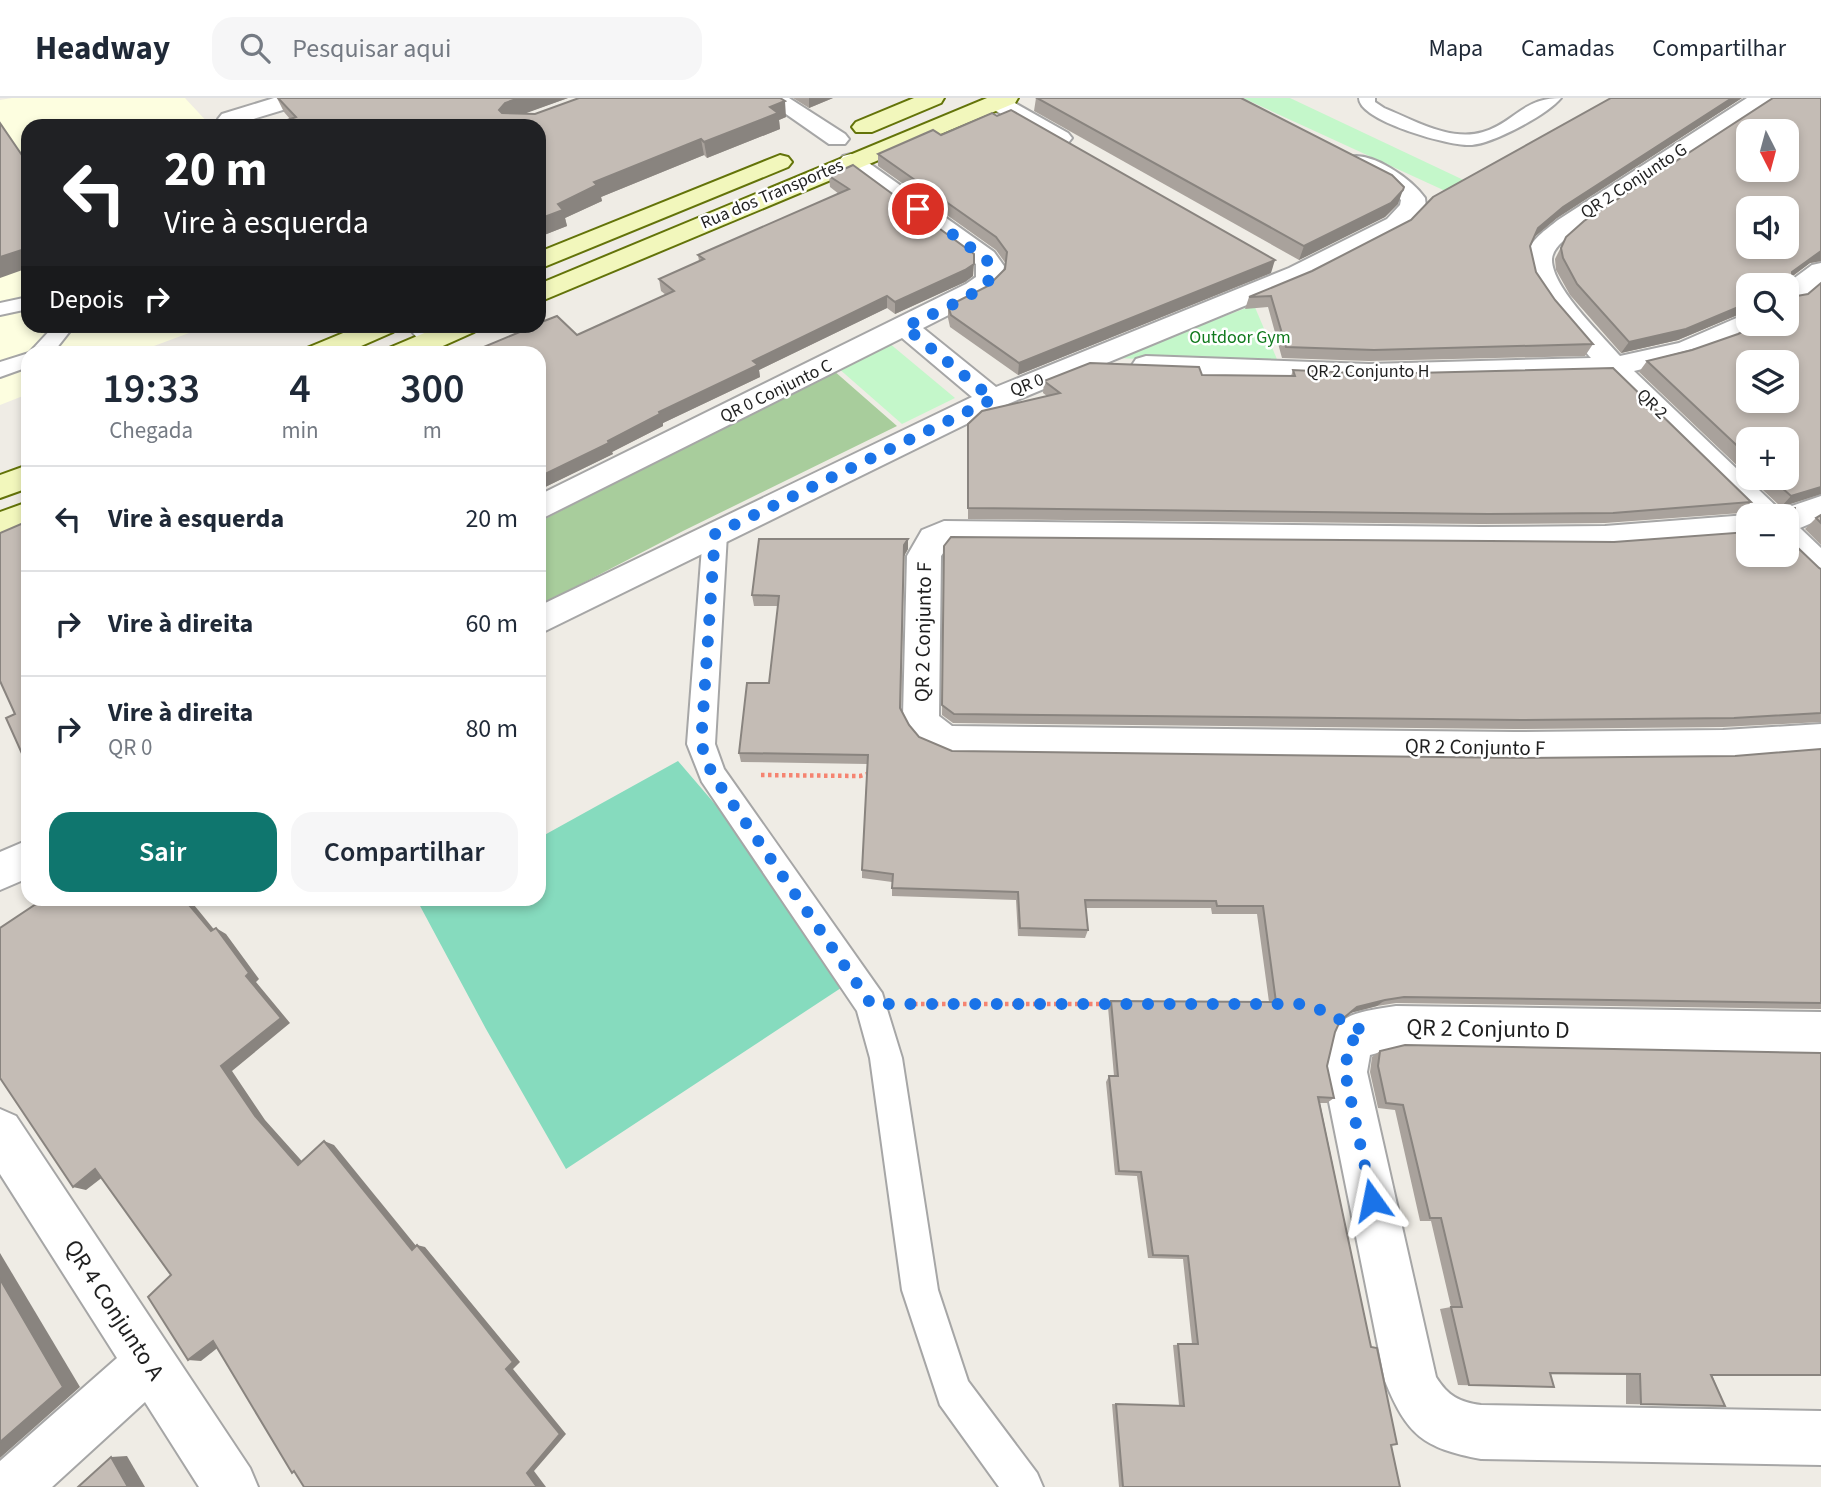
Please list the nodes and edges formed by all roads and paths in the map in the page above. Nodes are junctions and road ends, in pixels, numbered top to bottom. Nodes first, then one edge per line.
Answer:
1 (213, 98) edge
2 (298, 98) edge
3 (774, 98) edge
4 (933, 98) edge
5 (1367, 98) edge
6 (1553, 98) edge
7 (1762, 98) edge
8 (1002, 100) edge
9 (231, 119) edge
10 (244, 119) edge
11 (837, 139) junction
12 (1082, 150) edge
13 (1338, 152) edge
14 (851, 161) junction
15 (546, 258) edge
16 (1821, 271) edge
17 (1545, 284) joint
18 (1799, 288) edge
19 (546, 291) edge
20 (21, 304) edge
21 (0, 309) edge
22 (905, 327) junction
23 (1736, 328) edge
24 (59, 333) edge
25 (366, 333) edge
26 (427, 333) edge
27 (48, 346) edge
28 (336, 346) edge
29 (410, 346) edge
30 (21, 362) edge
31 (1082, 362) junction
32 (1613, 367) junction
33 (0, 370) edge
34 (993, 399) junction
35 (21, 478) edge
36 (0, 487) edge
37 (1755, 504) edge
38 (546, 506) edge
39 (1821, 507) edge
40 (1799, 515) edge
41 (21, 516) edge
42 (0, 525) edge
43 (1736, 528) edge
44 (715, 534) junction
45 (1799, 547) edge
46 (1821, 568) edge
47 (546, 618) edge
48 (935, 737) junction
49 (1821, 739) edge
50 (712, 774) junction
51 (871, 1004) junction
52 (1121, 1004) edge
53 (1821, 1034) edge
54 (0, 1132) edge
55 (149, 1364) junction
56 (1821, 1438) edge
57 (11, 1487) edge
58 (231, 1487) edge
59 (1023, 1487) edge

1 - 9 street
2 - 10 street
3 - 11 street
4 - 11 street, Rua dos Transportes
5 - 6 lane
7 - 17 street, QR 2 Conjunto G
8 - 12 street
8 - 14 street, Rua dos Transportes
11 - 15 street, Rua dos Transportes
13 - 31 street, QR 0
14 - 19 street, Rua dos Transportes
14 - 22 street, QR 0 Conjunto C
16 - 18 street
17 - 32 street, QR 2
20 - 21 lane
22 - 34 street
22 - 38 street, QR 0 Conjunto C
23 - 32 street
24 - 27 lane
25 - 28 street
26 - 29 street
30 - 33 lane
31 - 32 street, QR 2 Conjunto H
31 - 34 street, QR 0
32 - 37 street, QR 2
34 - 44 street, QR 0
35 - 36 street
39 - 40 street
41 - 42 street
43 - 48 street, QR 2 Conjunto F
44 - 47 street, QR 0
44 - 50 lane
45 - 46 street
48 - 49 street, QR 2 Conjunto F
48 - 50 path
50 - 51 lane
51 - 52 path
51 - 59 lane
53 - 56 street, QR 2 Conjunto D
54 - 55 street, QR 4 Conjunto A
55 - 57 street
55 - 58 street, QR 4 Conjunto A

